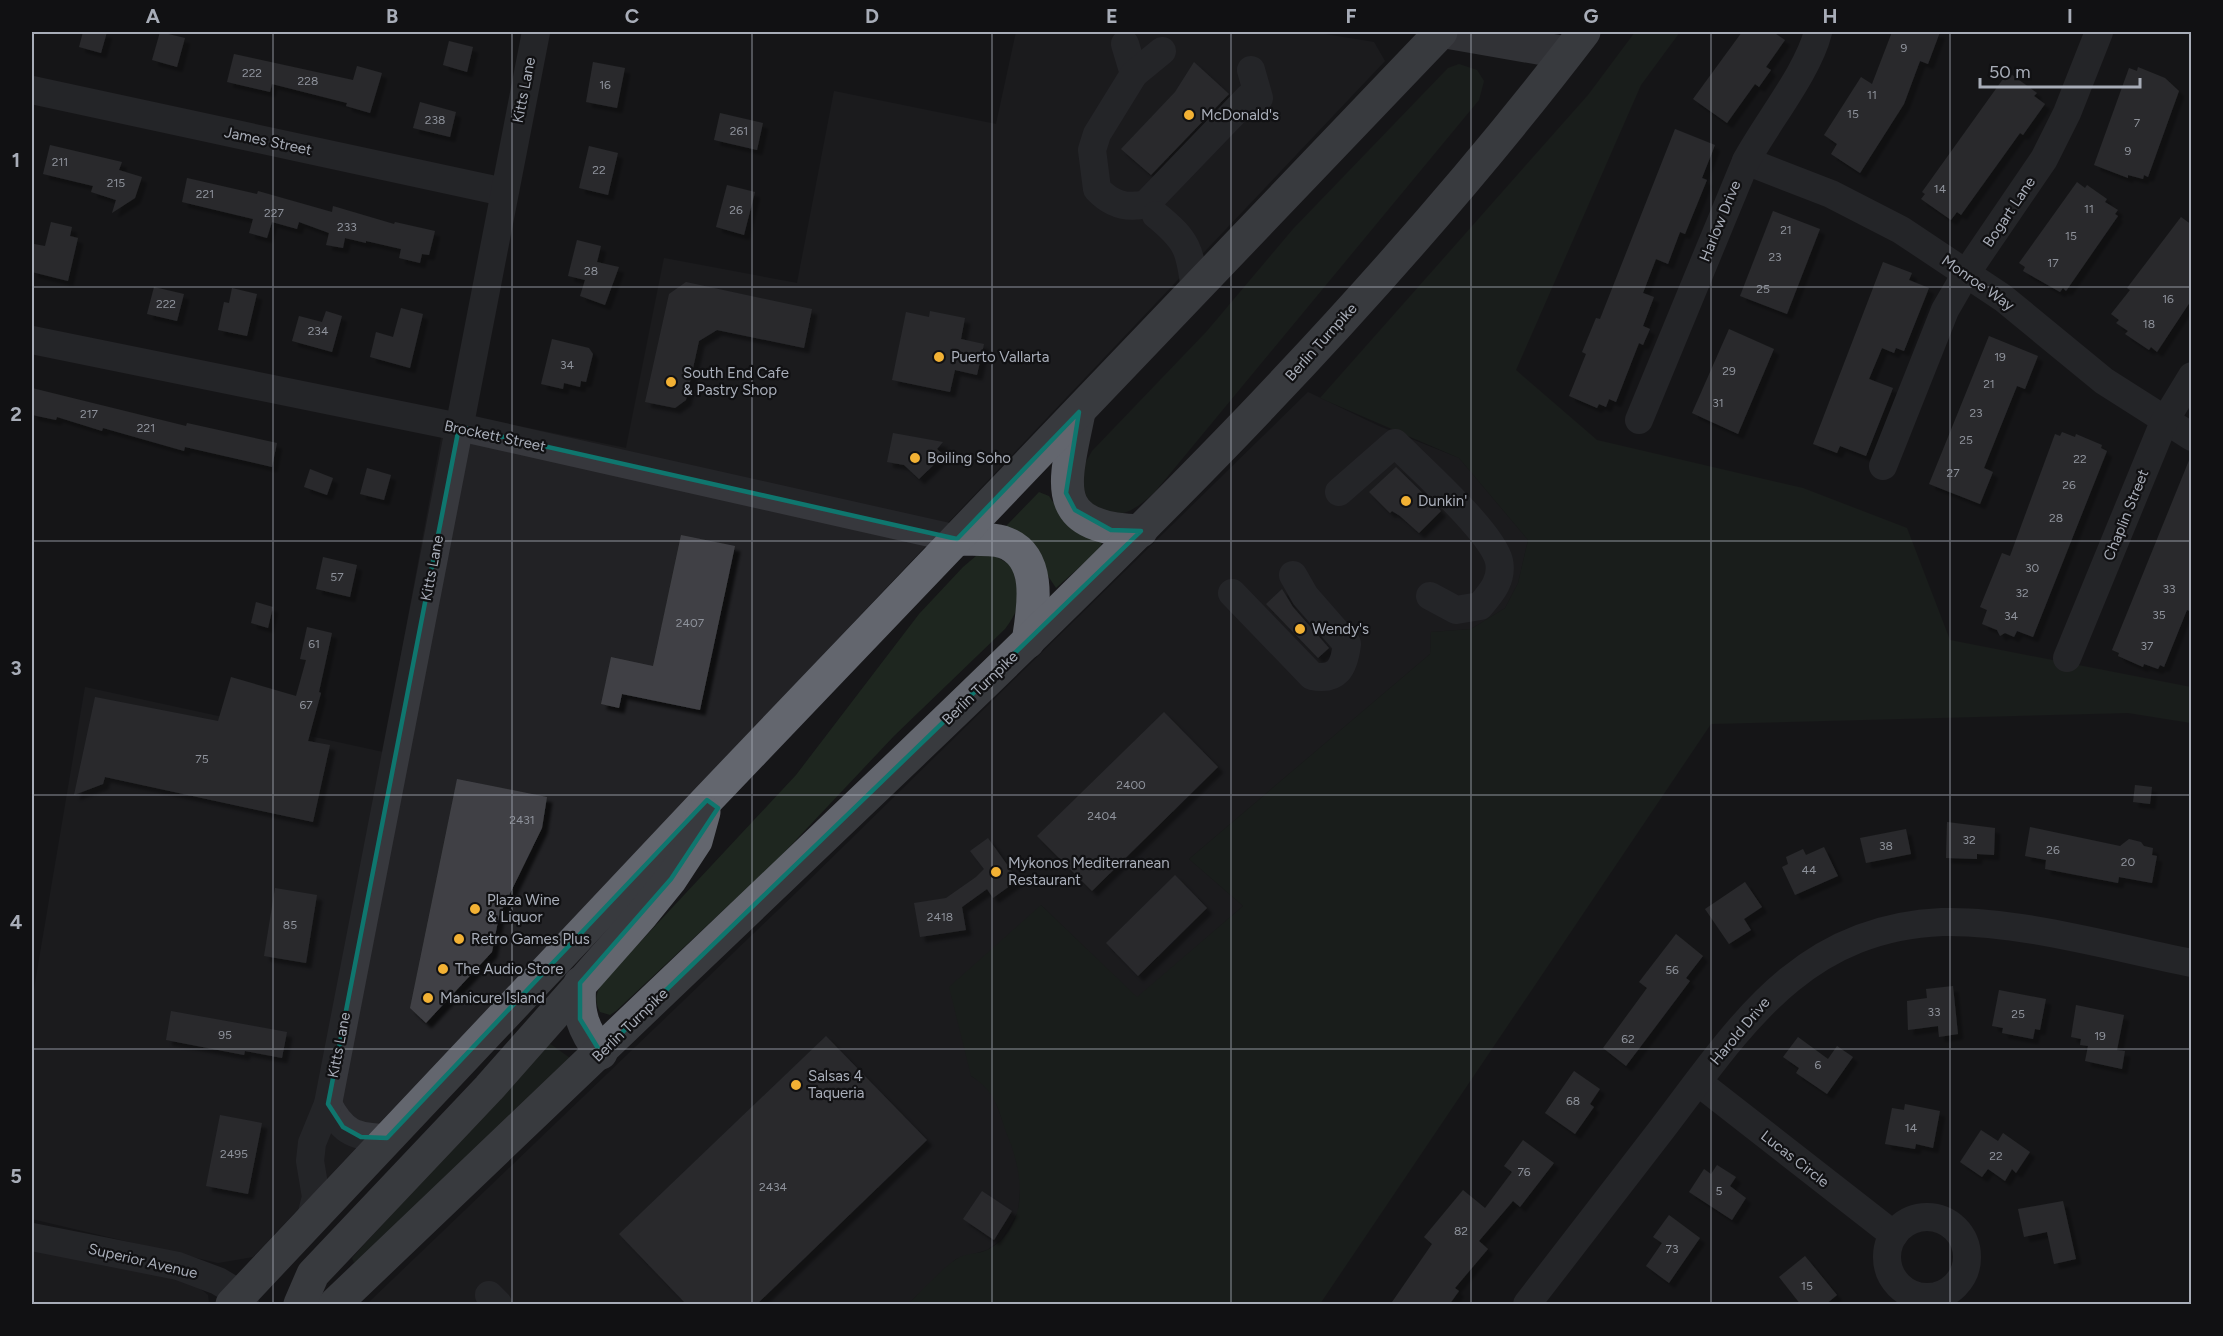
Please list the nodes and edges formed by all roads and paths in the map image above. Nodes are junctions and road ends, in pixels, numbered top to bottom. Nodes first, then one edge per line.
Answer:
1 (536, 32) edge
2 (1441, 32) edge
3 (1446, 32) edge
4 (1818, 32) edge
5 (2079, 32) edge
6 (2099, 32) edge
7 (1575, 42) edge
8 (1125, 44) dead end
9 (1162, 51) dead end
10 (1251, 70) dead end
11 (1134, 74) junction
12 (2076, 88) junction
13 (32, 90) edge
14 (1746, 161) junction
15 (504, 192) junction
16 (1159, 202) junction
17 (1967, 272) junction
18 (1195, 290) junction
19 (32, 340) edge
20 (2192, 376) edge
21 (1079, 412) junction
22 (1639, 420) dead end
23 (2164, 422) junction
24 (459, 427) junction
25 (2192, 437) edge
26 (1883, 466) dead end
27 (1339, 492) dead end
28 (1141, 531) junction
29 (957, 539) junction
30 (1293, 575) dead end
31 (1232, 593) dead end
32 (1430, 596) dead end
33 (1028, 642) junction
34 (2067, 658) dead end
35 (708, 799) junction
36 (2192, 963) edge
37 (580, 983) junction
38 (602, 1053) junction
39 (1698, 1082) junction
40 (328, 1104) junction
41 (387, 1138) junction
42 (310, 1221) junction
43 (1894, 1235) dead end
44 (32, 1238) edge
45 (239, 1302) edge
46 (300, 1305) edge
47 (335, 1305) edge
48 (1527, 1305) edge

1 - 15 street, Kitts Lane
2 - 18 highway
3 - 7 main road
4 - 14 street, Harlow Drive
5 - 12 street, Bogart Lane
6 - 12 street, Bogart Lane
7 - 28 highway, Berlin Turnpike
8 - 11 street
9 - 11 street
10 - 16 street
11 - 16 street
12 - 17 street, Bogart Lane
13 - 15 street, James Street
14 - 17 street, Monroe Way
14 - 22 street, Harlow Drive
15 - 24 street, Kitts Lane
16 - 18 street
17 - 23 street, Monroe Way
17 - 26 street, Bogart Lane
18 - 21 highway
19 - 24 street, Brockett Street
20 - 23 street, Chaplin Street
21 - 28 highway
21 - 29 highway
23 - 25 street, Monroe Way
23 - 34 street, Chaplin Street
24 - 29 street, Brockett Street
24 - 40 street, Kitts Lane
27 - 32 street
28 - 33 highway, Berlin Turnpike
29 - 33 highway
29 - 35 highway
30 - 31 street
33 - 38 highway, Berlin Turnpike
35 - 37 highway
35 - 41 highway
36 - 39 street, Harold Drive
37 - 38 highway
37 - 46 highway
38 - 47 highway, Berlin Turnpike
39 - 43 street, Lucas Circle
39 - 48 street, Harold Drive
40 - 41 street
40 - 42 street, Kitts Lane
41 - 42 highway
42 - 45 highway
44 - 45 street, Superior Avenue

